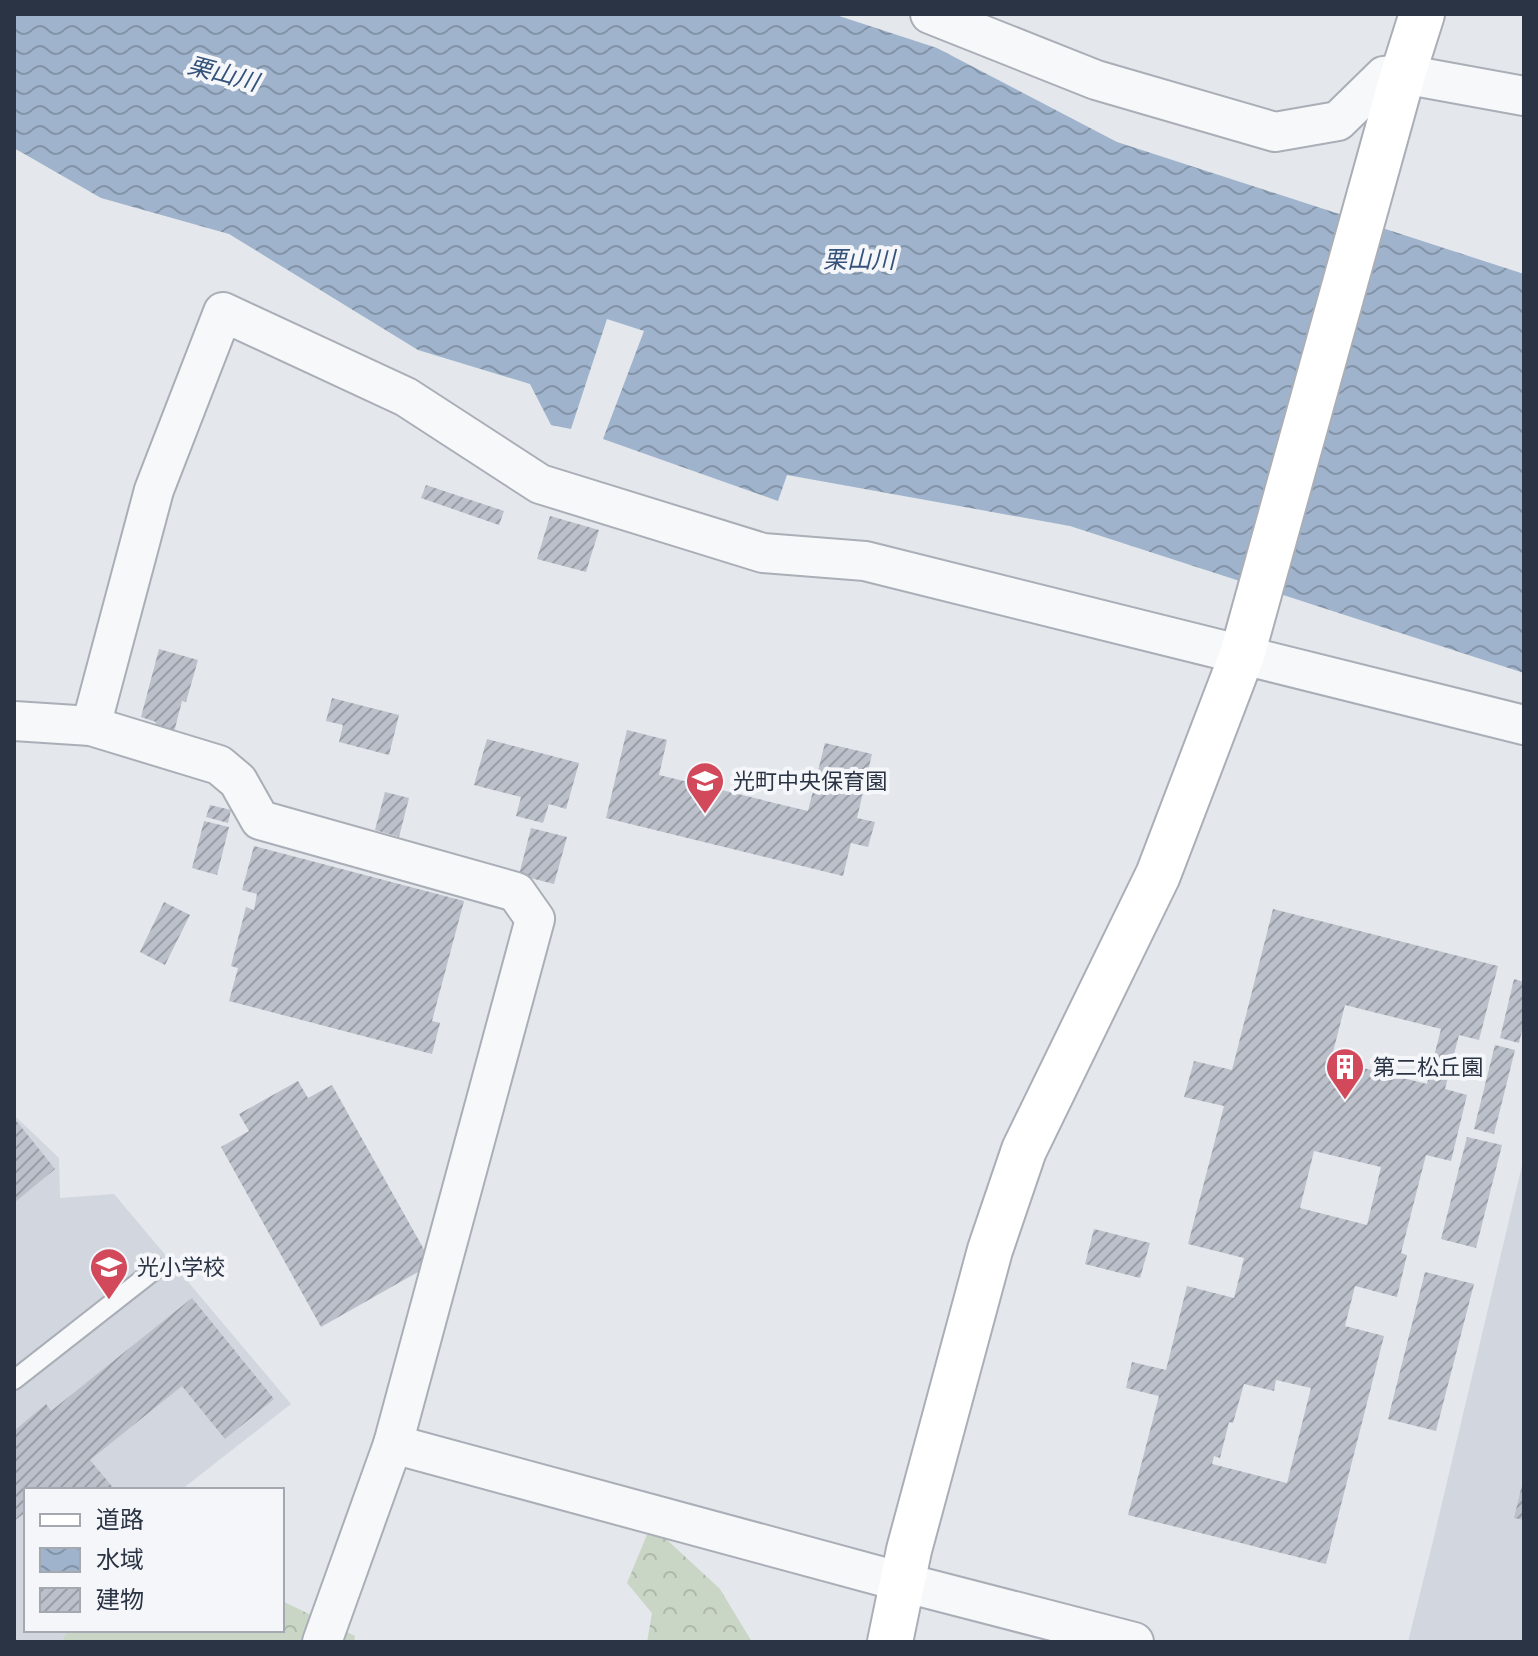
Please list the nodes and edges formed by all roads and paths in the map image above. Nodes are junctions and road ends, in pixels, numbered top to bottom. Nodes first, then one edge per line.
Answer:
1 (930, 14) edge
2 (1422, 14) edge
3 (1403, 74) junction
4 (1524, 96) edge
5 (1242, 655) junction
6 (14, 721) edge
7 (1524, 725) edge
8 (91, 726) junction
9 (157, 1268) dead end
10 (14, 1380) edge
11 (393, 1444) junction
12 (902, 1582) junction
13 (322, 1642) edge
14 (890, 1642) edge
15 (1134, 1642) edge

1 - 3 street
2 - 3 street
3 - 4 street
3 - 5 street
5 - 7 street
5 - 8 street
5 - 12 street
6 - 8 street
8 - 11 street
9 - 10 lane
11 - 12 street
11 - 13 street
12 - 14 street
12 - 15 street

